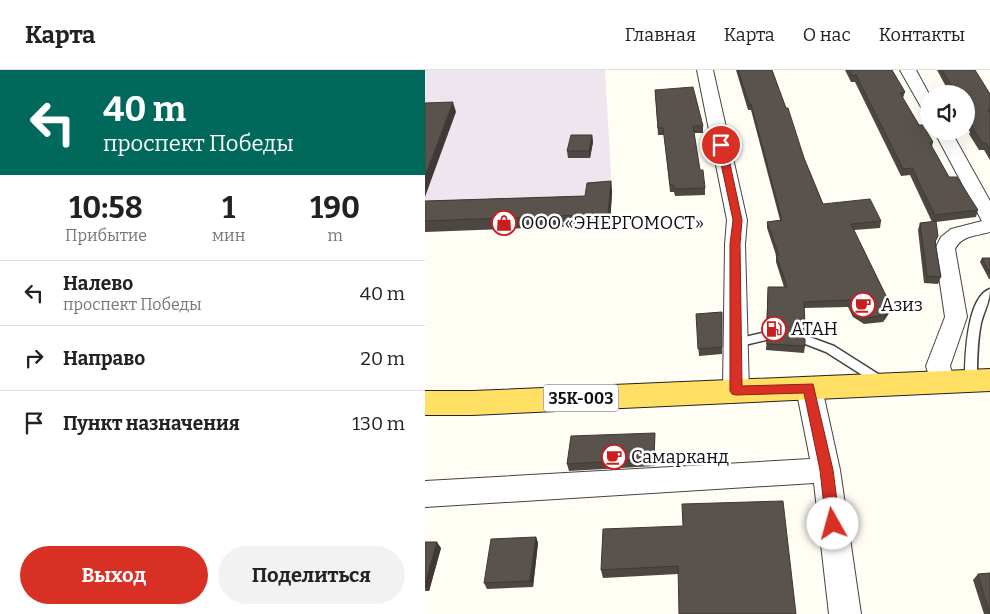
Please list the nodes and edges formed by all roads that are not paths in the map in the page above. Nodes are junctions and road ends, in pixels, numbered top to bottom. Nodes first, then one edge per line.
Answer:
1 (705, 70) edge
2 (908, 70) edge
3 (920, 91) edge
4 (947, 140) edge
5 (990, 218) edge
6 (990, 225) edge
7 (990, 293) edge
8 (766, 336) edge
9 (804, 338) edge
10 (736, 343) junction
11 (980, 380) edge
12 (942, 382) junction
13 (885, 384) junction
14 (809, 388) junction
15 (736, 391) junction
16 (425, 403) edge
17 (827, 470) junction
18 (425, 494) edge
19 (845, 614) edge

1 - 10 street
2 - 3 street
4 - 5 street
6 - 12 street
7 - 11 lane
8 - 10 lane
9 - 13 lane
10 - 15 street
11 - 12 main road, 35К-003
12 - 13 main road, 35К-003
13 - 14 main road, 35К-003
14 - 15 main road, 35К-003
14 - 17 street
15 - 16 main road, 35К-003
17 - 18 street
17 - 19 street

